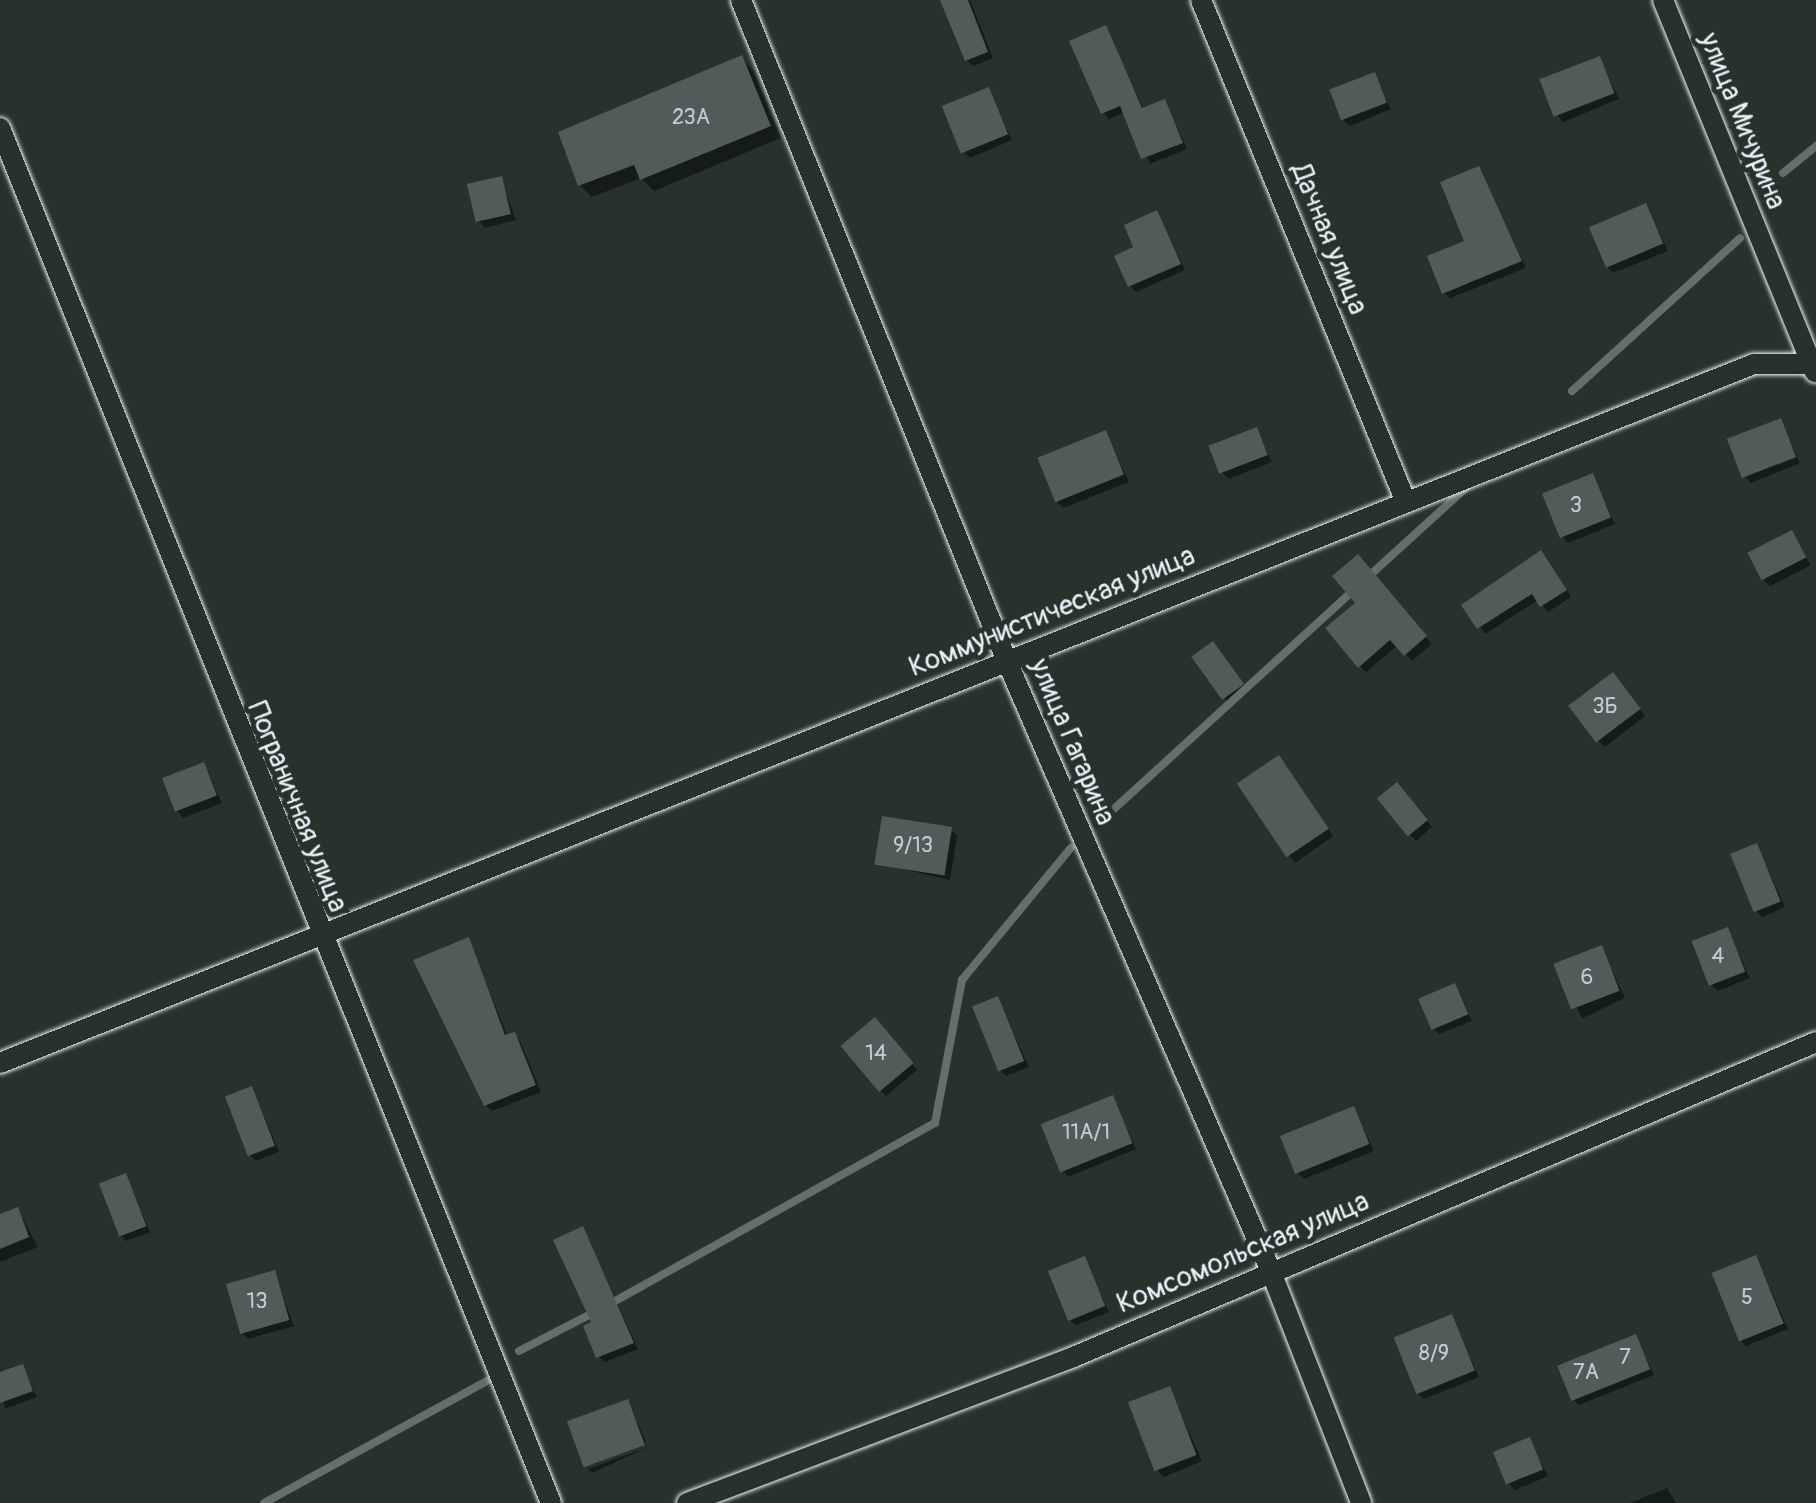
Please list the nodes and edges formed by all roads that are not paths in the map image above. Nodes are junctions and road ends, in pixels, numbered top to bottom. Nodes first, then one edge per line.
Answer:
1 (741, 0) edge
2 (1201, 0) edge
3 (1663, 0) edge
4 (0, 128) edge
5 (1814, 369) edge
6 (1406, 500) junction
7 (1006, 660) junction
8 (319, 938) junction
9 (1816, 1042) edge
10 (0, 1063) edge
11 (1270, 1269) junction
12 (551, 1503) edge
13 (686, 1503) edge
14 (1361, 1503) edge

1 - 7 street, улица Гагарина
2 - 6 street, Дачная улица
3 - 5 street, улица Мичурина
4 - 8 street, Пограничная улица
5 - 6 street, Коммунистическая улица
6 - 7 street, Коммунистическая улица
7 - 8 street, Коммунистическая улица
7 - 11 street, улица Гагарина
8 - 10 street, Коммунистическая улица
8 - 12 street, Пограничная улица
9 - 11 street, Комсомольская улица
11 - 13 street, Комсомольская улица
11 - 14 street, улица Гагарина

